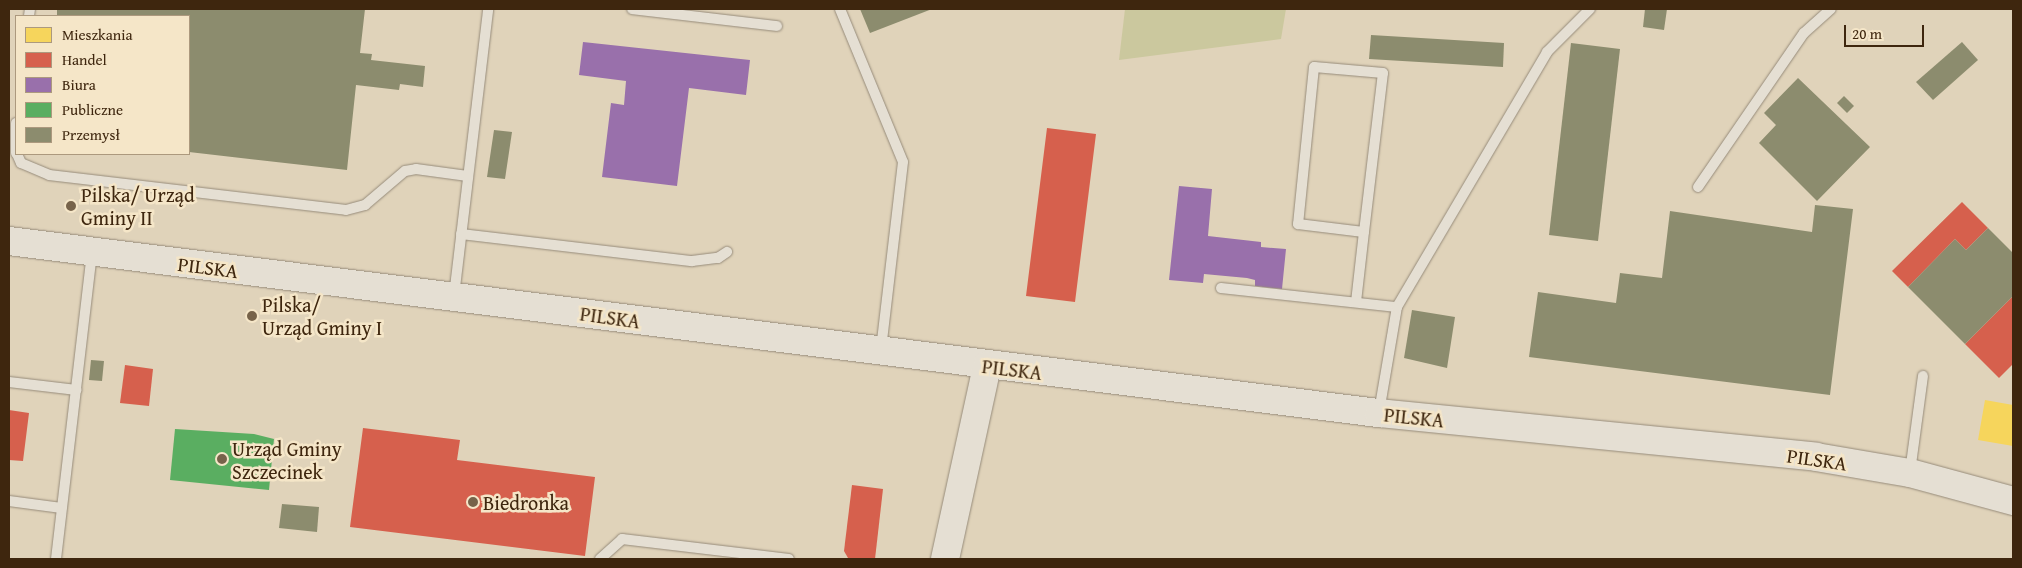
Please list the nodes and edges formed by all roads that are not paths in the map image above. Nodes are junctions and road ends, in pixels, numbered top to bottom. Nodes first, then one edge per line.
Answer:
1 (488, 9) edge
2 (632, 9) edge
3 (840, 9) edge
4 (1590, 9) edge
5 (1831, 9) edge
6 (777, 26) dead end
7 (19, 155) edge
8 (468, 176) junction
9 (1698, 188) dead end
10 (1364, 232) junction
11 (461, 234) junction
12 (9, 241) edge
13 (92, 252) junction
14 (727, 252) dead end
15 (1222, 288) dead end
16 (454, 296) junction
17 (1356, 302) junction
18 (1396, 307) junction
19 (881, 352) junction
20 (987, 366) junction
21 (1923, 376) dead end
22 (9, 382) edge
23 (77, 390) junction
24 (1379, 413) junction
25 (1910, 473) junction
26 (9, 501) edge
27 (2013, 501) edge
28 (62, 508) junction
29 (56, 559) edge
30 (600, 559) edge
31 (789, 559) edge
32 (945, 559) edge

1 - 8 lane
2 - 6 lane
3 - 19 lane
4 - 18 lane
5 - 9 lane
7 - 8 lane
8 - 11 lane
10 - 10 lane
10 - 17 lane
11 - 14 lane
11 - 16 lane
12 - 13 street, PILSKA
13 - 16 street, PILSKA
13 - 23 lane
15 - 17 lane
16 - 19 street, PILSKA
17 - 18 lane
18 - 24 lane
19 - 20 street, PILSKA
20 - 24 street, PILSKA
20 - 32 street
21 - 25 lane
22 - 23 lane
23 - 28 lane
24 - 25 street, PILSKA
25 - 27 street, PILSKA
26 - 28 lane
28 - 29 lane
30 - 31 lane

